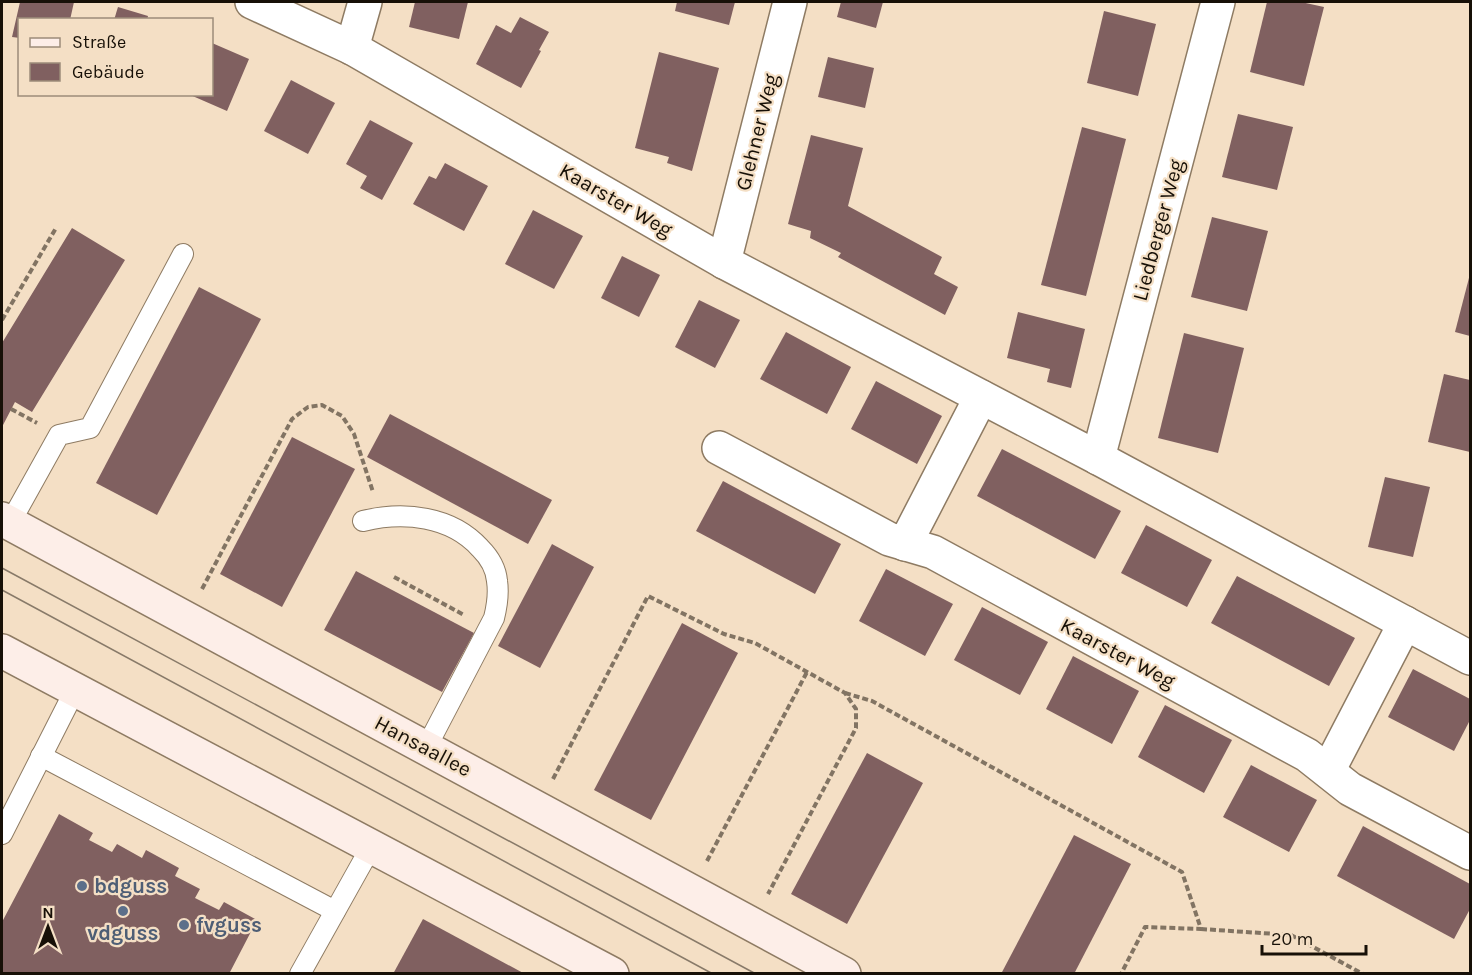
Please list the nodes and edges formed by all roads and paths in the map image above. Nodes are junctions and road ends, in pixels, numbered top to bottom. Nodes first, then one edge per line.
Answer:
1 (252, 2) edge
2 (364, 2) edge
3 (790, 2) edge
4 (1218, 2) edge
5 (352, 48) junction
6 (56, 228) dead end
7 (183, 254) dead end
8 (724, 262) junction
9 (2, 320) edge
10 (981, 397) junction
11 (719, 448) dead end
12 (1098, 458) junction
13 (371, 519) joint
14 (6, 521) edge
15 (904, 544) junction
16 (394, 578) dead end
17 (186, 618) junction
18 (1406, 624) junction
19 (489, 628) junction
20 (2, 651) edge
21 (1470, 658) edge
22 (807, 672) junction
23 (75, 690) junction
24 (845, 693) junction
25 (426, 748) junction
26 (42, 756) junction
27 (1328, 771) junction
28 (538, 808) junction
29 (2, 834) edge
30 (371, 847) junction
31 (1470, 853) edge
32 (692, 891) junction
33 (335, 911) junction
34 (752, 924) junction
35 (1201, 929) junction
36 (300, 974) edge
37 (612, 974) edge
38 (844, 974) edge
39 (1121, 974) edge
40 (1363, 974) edge

1 - 5 street, Kaarster Weg
2 - 5 street
3 - 8 street, Glehner Weg
4 - 12 street, Liedberger Weg
5 - 8 street, Kaarster Weg
6 - 9 path
7 - 14 lane
8 - 10 street, Kaarster Weg
10 - 12 street, Kaarster Weg
10 - 15 street
11 - 15 street, Kaarster Weg
12 - 18 street, Kaarster Weg
13 - 17 path
13 - 19 lane
14 - 17 street, Hansaallee
15 - 27 street, Kaarster Weg
16 - 19 path
17 - 25 street, Hansaallee
18 - 21 street, Kaarster Weg
18 - 27 street
19 - 25 lane
20 - 23 street
22 - 24 path
22 - 28 path
22 - 32 path
23 - 26 lane
23 - 30 street
24 - 34 path
24 - 35 path
25 - 28 street, Hansaallee
26 - 29 lane
26 - 33 lane
27 - 31 street, Kaarster Weg
28 - 32 street, Hansaallee
30 - 33 lane
30 - 37 street
32 - 34 street, Hansaallee
33 - 36 lane
34 - 38 street, Hansaallee
35 - 39 path
35 - 40 path

